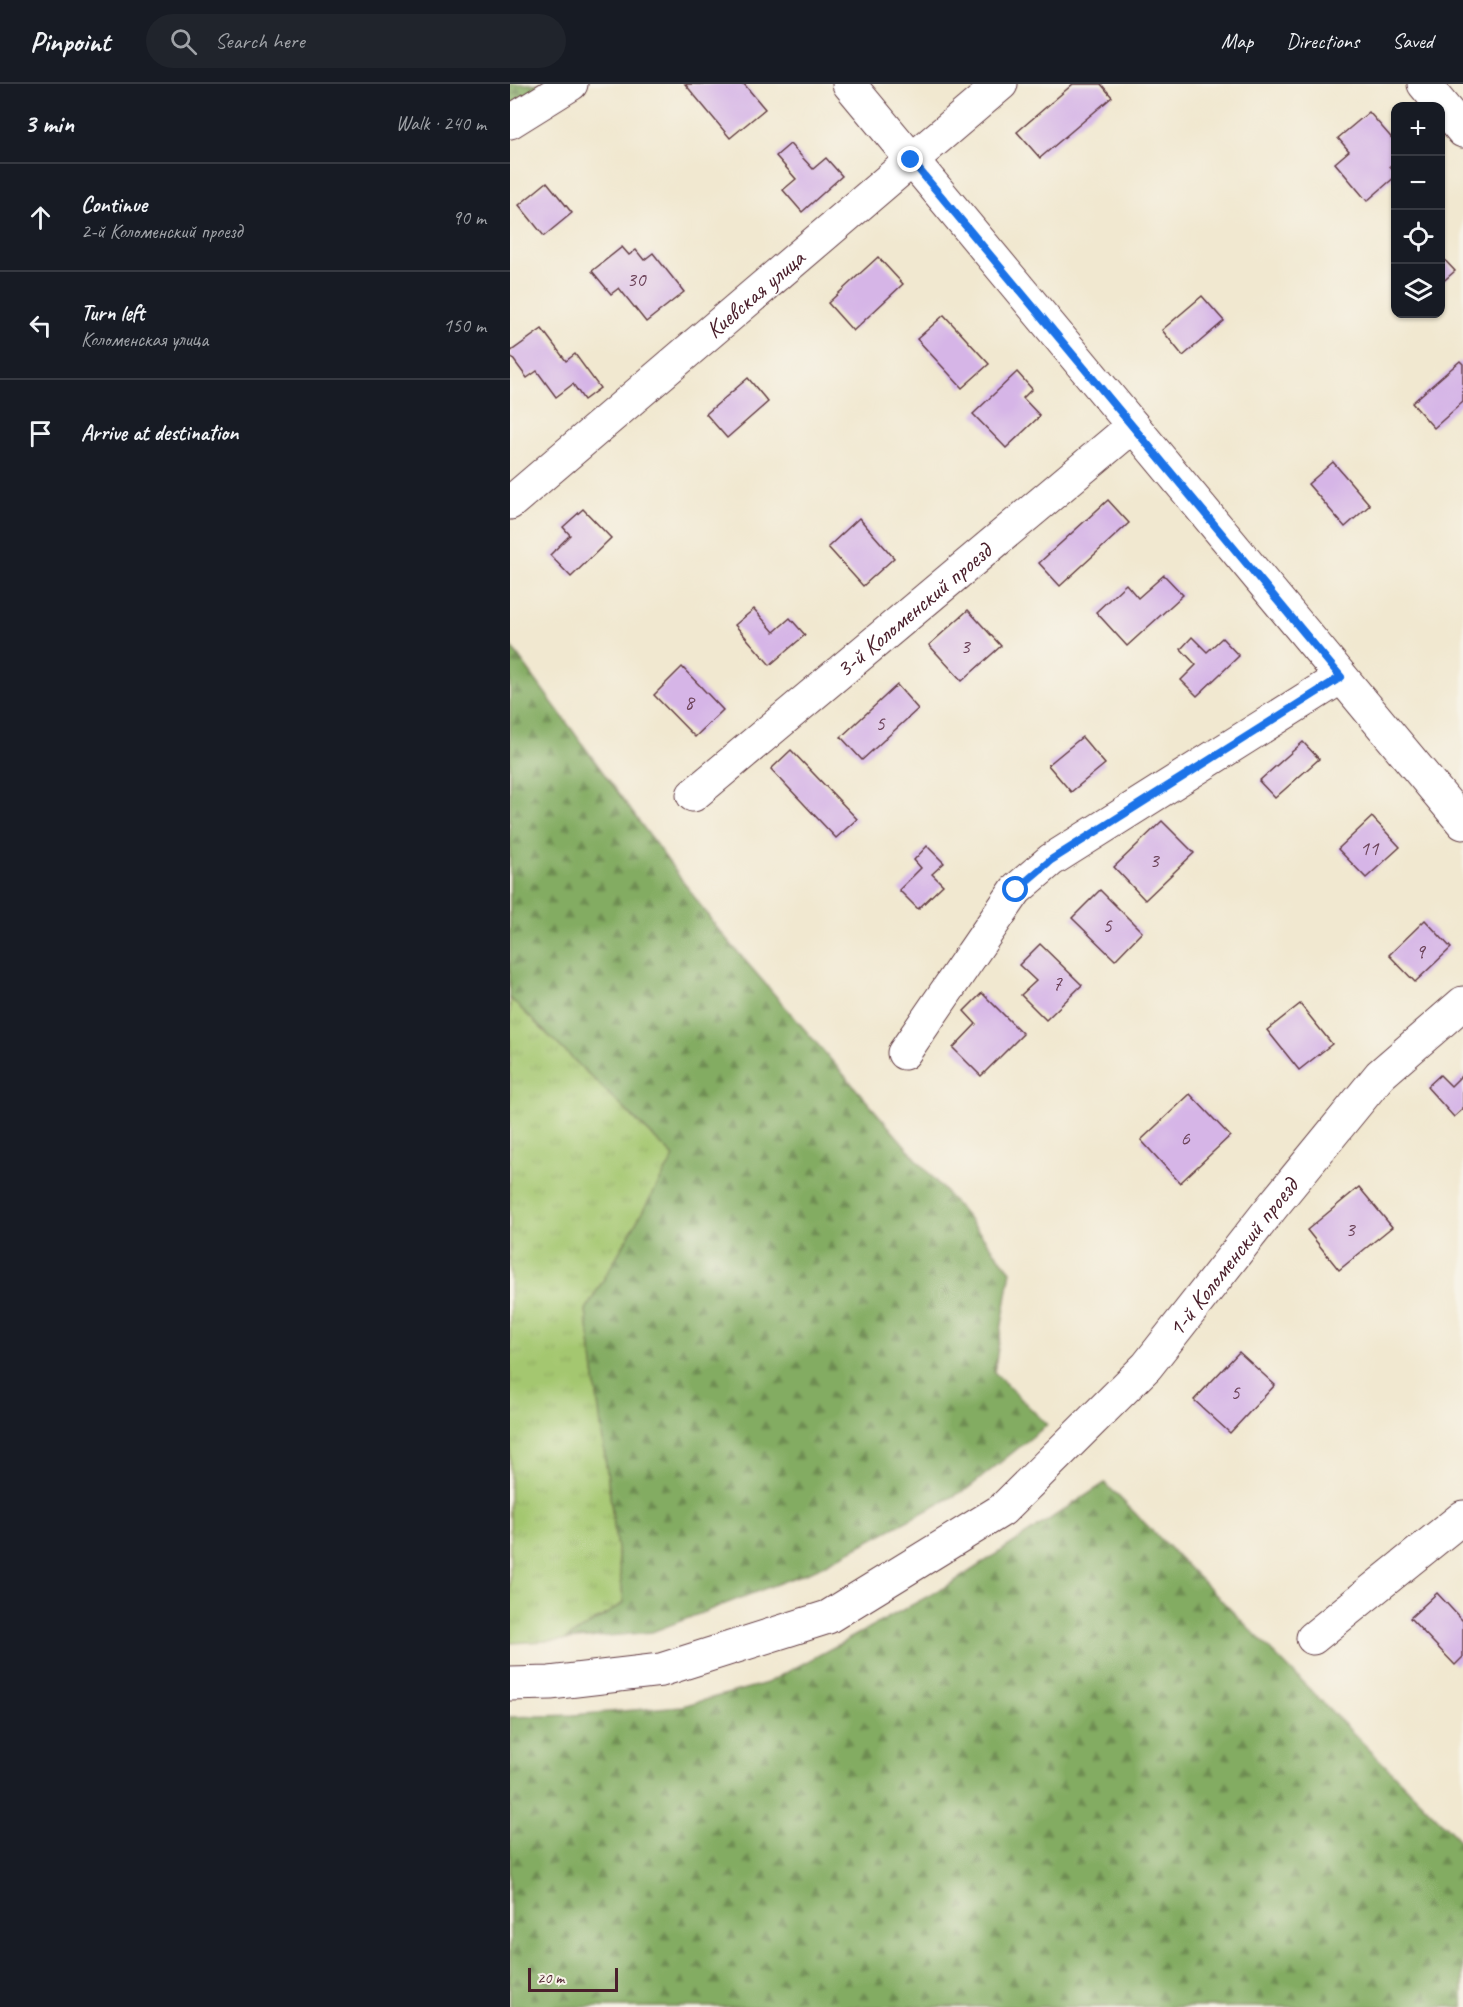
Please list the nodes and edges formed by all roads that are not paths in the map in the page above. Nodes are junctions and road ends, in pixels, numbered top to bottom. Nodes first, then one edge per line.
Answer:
1 (571, 84) edge
2 (849, 84) edge
3 (1001, 84) edge
4 (1424, 84) edge
5 (510, 122) edge
6 (1463, 131) edge
7 (911, 160) junction
8 (1133, 426) junction
9 (510, 503) edge
10 (1341, 677) junction
11 (693, 795) dead end
12 (1463, 823) edge
13 (1463, 1003) edge
14 (904, 1053) dead end
15 (1463, 1517) edge
16 (1313, 1638) dead end
17 (510, 1684) edge

1 - 5 street
2 - 7 street
3 - 7 street, Киевская улица
4 - 6 street
7 - 8 street
7 - 9 street, Киевская улица
8 - 10 street
8 - 11 street, 3-й Коломенский проезд
10 - 12 street
10 - 14 street
13 - 17 street, 1-й Коломенский проезд
15 - 16 street

